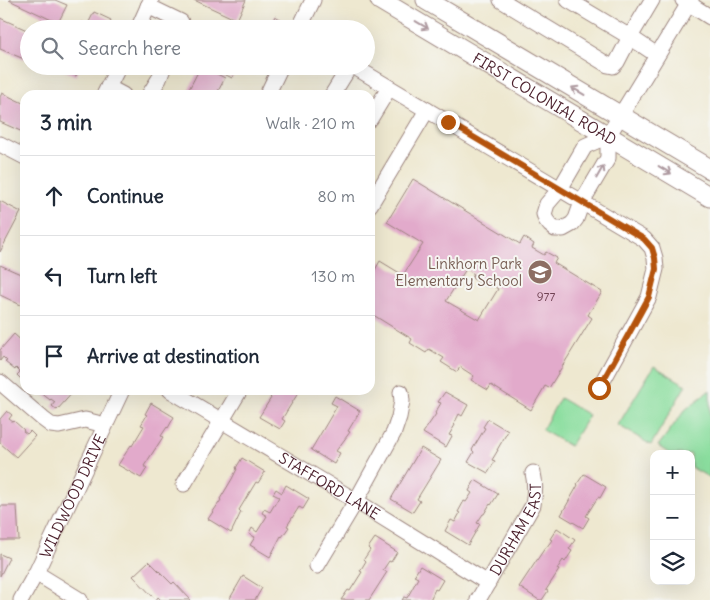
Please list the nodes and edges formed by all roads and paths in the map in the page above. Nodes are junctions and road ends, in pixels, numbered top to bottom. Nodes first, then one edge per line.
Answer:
1 (313, 0) edge
2 (380, 0) edge
3 (501, 0) edge
4 (568, 0) edge
5 (652, 0) edge
6 (430, 1) edge
7 (687, 1) edge
8 (150, 3) edge
9 (710, 16) edge
10 (142, 20) edge
11 (177, 20) edge
12 (303, 20) edge
13 (630, 37) junction
14 (657, 55) junction
15 (114, 75) edge
16 (161, 75) edge
17 (276, 75) edge
18 (345, 75) edge
19 (367, 75) edge
20 (389, 88) junction
21 (107, 90) edge
22 (152, 90) edge
23 (269, 90) edge
24 (335, 90) edge
25 (426, 110) junction
26 (375, 111) edge
27 (620, 116) junction
28 (608, 136) junction
29 (0, 144) edge
30 (20, 154) edge
31 (710, 170) edge
32 (560, 189) junction
33 (375, 197) edge
34 (710, 197) edge
35 (582, 202) junction
36 (0, 382) edge
37 (599, 388) dead end
38 (401, 392) dead end
39 (118, 395) edge
40 (179, 395) edge
41 (237, 395) edge
42 (222, 420) junction
43 (105, 425) junction
44 (533, 474) dead end
45 (184, 484) dead end
46 (356, 501) junction
47 (317, 566) dead end
48 (36, 573) junction
49 (488, 583) junction
50 (21, 600) edge
51 (80, 600) edge
52 (478, 600) edge

1 - 12 street
2 -> 28 main road, FIRST COLONIAL ROAD
3 - 13 street
4 - 13 street
5 - 13 street
27 -> 6 main road, FIRST COLONIAL ROAD
7 - 9 street
7 - 14 street
8 - 10 street
8 - 11 street
13 - 14 street
14 - 27 street
15 - 21 street
16 - 22 street
17 - 23 street
18 - 24 street
19 - 20 street
20 - 25 street
20 - 26 street
25 - 32 street
25 - 33 street
27 - 28 street
27 - 31 main road, FIRST COLONIAL ROAD
28 - 32 street
28 -> 34 main road, FIRST COLONIAL ROAD
35 -> 28 street
29 - 30 street
32 - 35 street
32 - 35 street
35 - 37 street
36 - 43 street
38 - 46 street
39 - 43 street, WILDWOOD DRIVE
40 - 42 street, STAFFORD LANE
41 - 42 street
42 - 45 street
42 - 46 street, STAFFORD LANE
43 - 48 street, WILDWOOD DRIVE
44 - 49 street, DURHAM EAST
46 - 47 street
46 - 49 street, STAFFORD LANE
48 - 50 street, WILDWOOD DRIVE
48 - 51 street
49 - 52 street, DURHAM EAST

